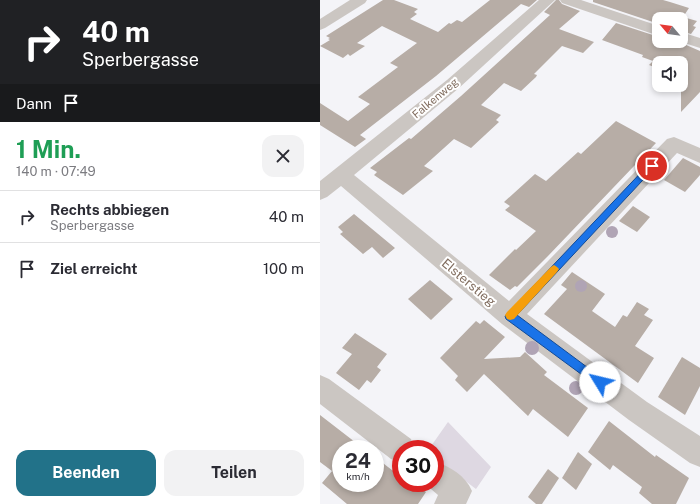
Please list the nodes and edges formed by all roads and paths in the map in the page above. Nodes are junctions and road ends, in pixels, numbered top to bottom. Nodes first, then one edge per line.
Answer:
1 (360, 0) edge
2 (548, 0) edge
3 (568, 0) edge
4 (320, 25) edge
5 (652, 29) edge
6 (688, 39) edge
7 (700, 43) edge
8 (700, 156) edge
9 (341, 175) junction
10 (320, 192) edge
11 (510, 316) junction
12 (320, 388) edge
13 (392, 442) edge
14 (700, 453) edge
15 (444, 482) edge
16 (449, 504) edge

1 - 4 street
2 - 9 street, Falkenweg
3 - 5 street
6 - 7 street
8 - 11 street
9 - 10 street, Falkenweg
9 - 11 street, Elsterstieg
11 - 14 street, Elsterstieg
12 - 13 street
15 - 16 street

